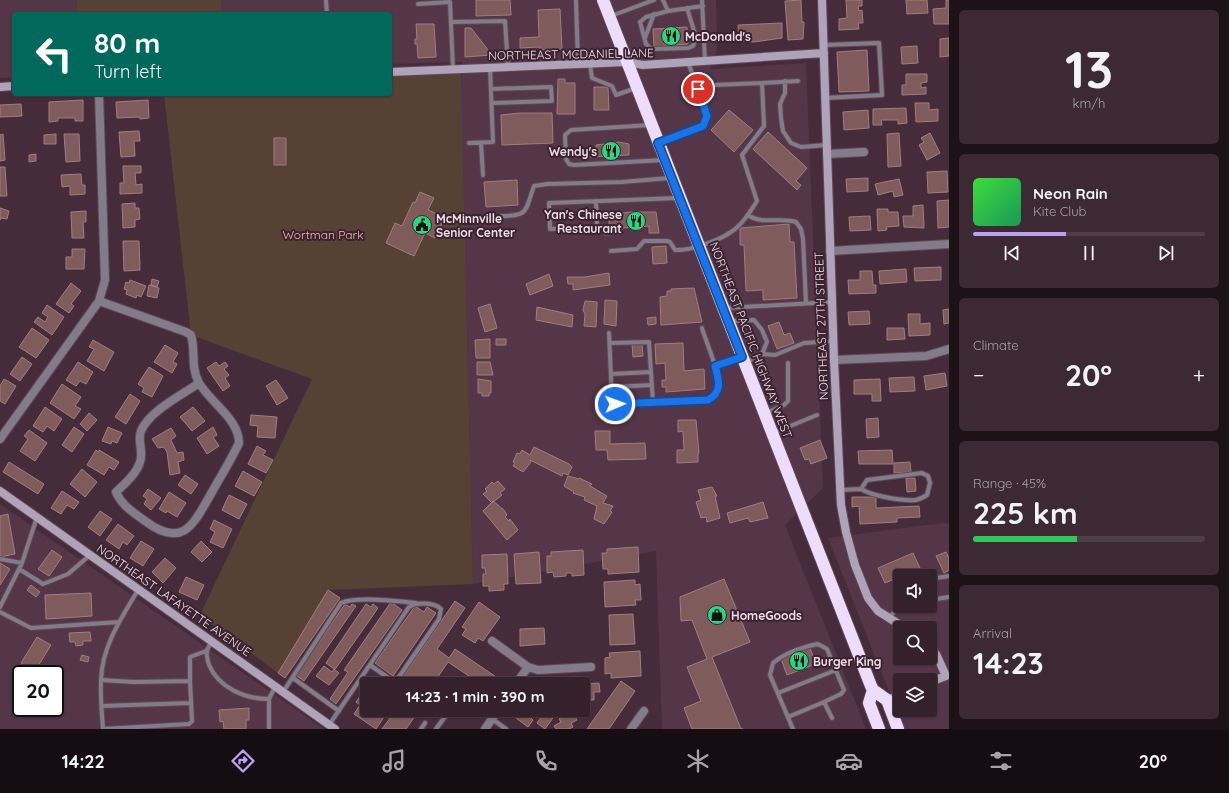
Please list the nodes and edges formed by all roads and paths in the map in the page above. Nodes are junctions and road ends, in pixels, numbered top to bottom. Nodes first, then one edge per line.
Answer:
1 (326, 0) edge
2 (576, 0) edge
3 (603, 0) edge
4 (654, 0) edge
5 (663, 0) edge
6 (702, 0) edge
7 (822, 0) edge
8 (418, 4) dead end
9 (703, 6) junction
10 (687, 8) junction
11 (668, 11) junction
12 (327, 12) edge
13 (654, 14) junction
14 (609, 17) junction
15 (451, 22) junction
16 (645, 39) junction
17 (824, 49) junction
18 (705, 61) junction
19 (627, 62) junction
20 (688, 62) junction
21 (578, 64) junction
22 (590, 64) junction
23 (508, 67) junction
24 (490, 68) junction
25 (454, 69) junction
26 (392, 72) edge
27 (785, 81) junction
28 (798, 81) dead end
29 (762, 83) junction
30 (714, 84) dead end
31 (12, 86) edge
32 (0, 87) edge
33 (637, 87) junction
34 (491, 89) junction
35 (99, 96) edge
36 (825, 98) junction
37 (492, 104) junction
38 (652, 125) junction
39 (469, 143) dead end
40 (481, 143) junction
41 (658, 143) junction
42 (827, 149) junction
43 (864, 152) dead end
44 (665, 160) junction
45 (483, 175) dead end
46 (672, 178) junction
47 (680, 197) junction
48 (596, 201) junction
49 (748, 215) junction
50 (501, 216) dead end
51 (949, 244) edge
52 (699, 246) junction
53 (611, 251) dead end
54 (830, 251) junction
55 (99, 301) junction
56 (832, 302) junction
57 (806, 303) junction
58 (723, 308) junction
59 (728, 321) junction
60 (702, 328) dead end
61 (609, 333) dead end
62 (833, 341) junction
63 (610, 343) junction
64 (949, 349) edge
65 (762, 354) junction
66 (744, 360) junction
67 (834, 360) junction
68 (788, 363) dead end
69 (715, 366) junction
70 (651, 372) junction
71 (611, 374) junction
72 (199, 383) junction
73 (652, 385) junction
74 (612, 387) junction
75 (653, 403) junction
76 (765, 414) junction
77 (817, 415) dead end
78 (773, 434) junction
79 (0, 439) edge
80 (861, 489) junction
81 (840, 490) junction
82 (0, 491) edge
83 (37, 517) junction
84 (90, 555) junction
85 (0, 559) edge
86 (22, 563) junction
87 (19, 569) junction
88 (949, 576) edge
89 (937, 578) edge
90 (138, 590) junction
91 (949, 597) edge
92 (937, 599) edge
93 (421, 603) junction
94 (0, 607) edge
95 (0, 612) edge
96 (894, 613) edge
97 (889, 619) junction
98 (893, 621) edge
99 (119, 622) junction
100 (492, 641) dead end
101 (212, 642) junction
102 (206, 651) junction
103 (937, 656) edge
104 (370, 665) junction
105 (528, 667) junction
106 (591, 667) dead end
107 (836, 670) junction
108 (948, 675) edge
109 (521, 677) edge
110 (293, 678) junction
111 (937, 679) edge
112 (101, 680) junction
113 (190, 680) junction
114 (275, 687) junction
115 (873, 690) junction
116 (283, 692) junction
117 (778, 693) junction
118 (893, 698) edge
119 (269, 699) junction
120 (887, 700) junction
121 (824, 702) junction
122 (190, 703) junction
123 (102, 706) junction
124 (339, 711) junction
125 (644, 711) dead end
126 (445, 717) edge
127 (788, 717) junction
128 (832, 718) dead end
129 (492, 719) joint
130 (425, 723) dead end
131 (332, 727) edge
132 (103, 729) edge
133 (269, 729) edge
134 (421, 729) edge
135 (436, 729) edge
136 (485, 729) edge
137 (506, 729) edge
138 (631, 729) edge
139 (793, 729) edge
140 (879, 729) edge
141 (898, 729) edge

1 - 12 lane
2 - 21 lane
3 - 14 highway, NORTHEAST PACIFIC HIGHWAY WEST
4 - 14 lane
5 - 11 lane
6 - 9 lane
7 - 17 street, NORTHEAST 27TH STREET
8 - 15 lane
9 - 10 lane
9 - 18 lane
10 - 11 lane
10 - 16 lane
11 - 13 lane
13 - 16 lane
13 - 16 lane
14 - 19 highway, NORTHEAST PACIFIC HIGHWAY WEST
15 - 23 lane
15 - 25 lane
17 - 18 street, NORTHEAST MCDANIEL LANE
17 - 36 street, NORTHEAST 27TH STREET
17 - 36 lane
18 - 20 street, NORTHEAST MCDANIEL LANE
19 - 20 street, NORTHEAST MCDANIEL LANE
19 - 22 street, NORTHEAST MCDANIEL LANE
19 - 33 highway, NORTHEAST PACIFIC HIGHWAY WEST
20 - 41 lane
21 - 22 street, NORTHEAST MCDANIEL LANE
21 - 23 street, NORTHEAST MCDANIEL LANE
22 - 33 lane
23 - 24 street, NORTHEAST MCDANIEL LANE
24 - 25 street, NORTHEAST MCDANIEL LANE
24 - 34 lane
25 - 26 street, NORTHEAST MCDANIEL LANE
27 - 28 lane
27 - 29 lane
27 - 42 lane
29 - 30 lane
29 - 49 lane
31 - 32 street
33 - 38 highway, NORTHEAST PACIFIC HIGHWAY WEST
34 - 37 lane
34 - 37 lane
35 - 55 street
36 - 42 street, NORTHEAST 27TH STREET
37 - 40 lane
38 - 41 highway, NORTHEAST PACIFIC HIGHWAY WEST
38 - 44 lane
39 - 40 lane
40 - 45 lane
41 - 44 highway, NORTHEAST PACIFIC HIGHWAY WEST
42 - 43 street
42 - 54 street, NORTHEAST 27TH STREET
44 - 46 highway, NORTHEAST PACIFIC HIGHWAY WEST
46 - 47 highway, NORTHEAST PACIFIC HIGHWAY WEST
46 - 50 lane
47 - 48 lane
47 - 52 highway, NORTHEAST PACIFIC HIGHWAY WEST
48 - 48 lane
49 - 52 lane
49 - 57 lane
51 - 54 street
52 - 53 lane
52 - 58 highway, NORTHEAST PACIFIC HIGHWAY WEST
54 - 56 street, NORTHEAST 27TH STREET
55 - 72 street
55 - 79 street
56 - 57 lane
56 - 62 street, NORTHEAST 27TH STREET
57 - 58 lane
58 - 59 highway, NORTHEAST PACIFIC HIGHWAY WEST
59 - 65 lane
59 - 66 highway, NORTHEAST PACIFIC HIGHWAY WEST
60 - 69 lane
61 - 63 lane
62 - 65 lane
62 - 67 street, NORTHEAST 27TH STREET
63 - 70 lane
63 - 71 lane
64 - 67 street
65 - 66 lane
66 - 69 lane
66 - 76 highway, NORTHEAST PACIFIC HIGHWAY WEST
67 - 81 street, NORTHEAST 27TH STREET
68 - 76 lane
69 - 75 lane
70 - 71 lane
70 - 73 lane
71 - 74 lane
72 - 72 street
73 - 74 lane
73 - 75 lane
74 - 75 lane
76 - 78 highway, NORTHEAST PACIFIC HIGHWAY WEST
77 - 78 lane
78 - 115 highway, NORTHEAST PACIFIC HIGHWAY WEST
80 - 80 lane
80 - 81 lane
81 - 97 street, NORTHEAST 27TH STREET
82 - 83 street, NORTHEAST LAFAYETTE AVENUE
83 - 84 street, NORTHEAST LAFAYETTE AVENUE
83 - 86 lane
84 - 87 lane
84 - 90 street, NORTHEAST LAFAYETTE AVENUE
85 - 86 lane
86 - 87 lane
87 - 94 lane
88 - 89 lane
90 - 99 lane
90 - 101 street, NORTHEAST LAFAYETTE AVENUE
91 - 92 lane
93 - 104 lane
93 - 104 lane
93 - 110 lane
95 - 99 lane
96 - 97 lane
97 - 98 street, NORTHEAST 27TH STREET
99 - 112 lane
100 - 105 street
101 - 102 lane
101 - 114 street, NORTHEAST LAFAYETTE AVENUE
102 - 113 lane
102 - 119 lane
103 - 108 street
104 - 124 lane
105 - 106 street
105 - 109 street
107 - 117 lane
107 - 117 lane
107 - 121 lane
108 - 111 street
110 - 116 lane
110 - 124 lane
112 - 113 lane
112 - 123 lane
113 - 122 lane
114 - 116 street, NORTHEAST LAFAYETTE AVENUE
114 - 119 lane
115 - 120 highway
115 - 140 highway, NORTHEAST PACIFIC HIGHWAY WEST
116 - 131 street, NORTHEAST LAFAYETTE AVENUE
117 - 127 lane
118 - 120 street
119 - 133 lane
120 - 141 highway
121 - 127 lane
121 - 128 lane
122 - 123 lane
122 - 132 lane
123 - 132 lane
124 - 131 lane
125 - 138 street
126 - 135 lane
127 - 139 lane
129 - 136 street
129 - 137 lane
130 - 134 lane

